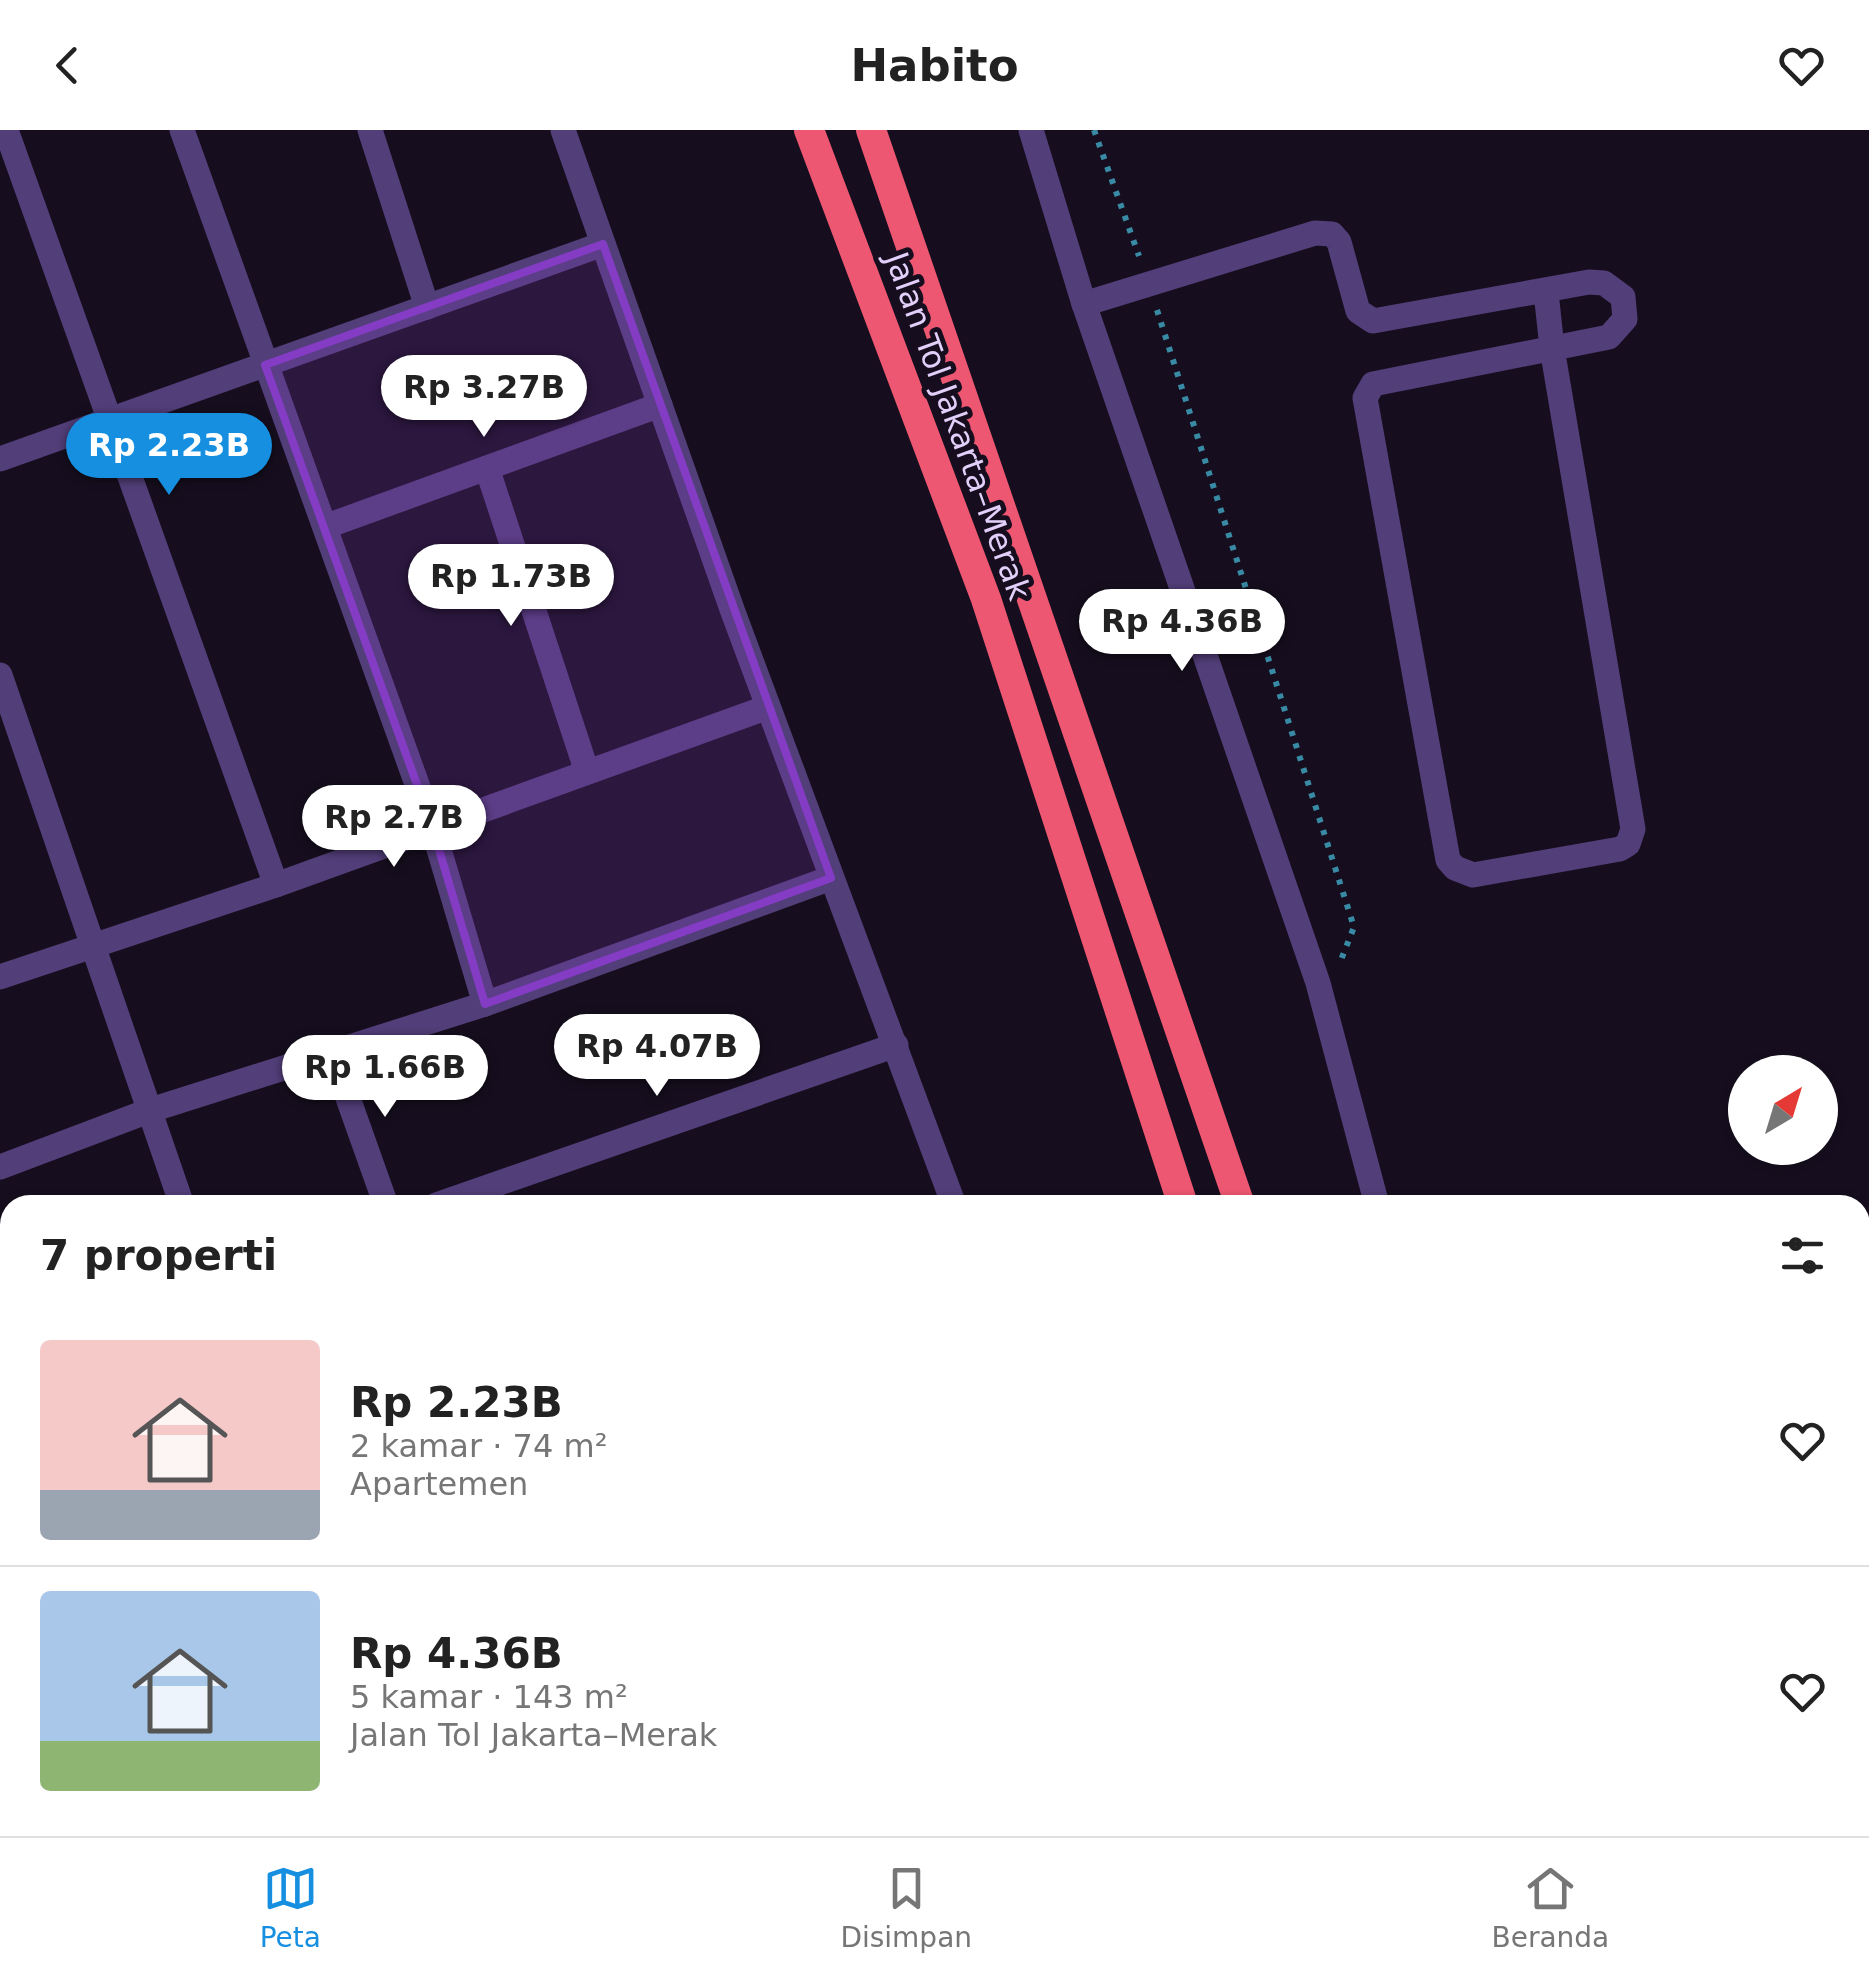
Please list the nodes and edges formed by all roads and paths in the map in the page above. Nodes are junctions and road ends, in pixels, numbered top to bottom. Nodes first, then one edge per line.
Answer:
1 (6, 130) edge
2 (182, 130) edge
3 (370, 130) edge
4 (562, 130) edge
5 (810, 130) edge
6 (872, 130) edge
7 (1031, 130) edge
8 (1094, 130) edge
9 (603, 244) junction
10 (1148, 282) junction
11 (1546, 292) junction
12 (1084, 304) junction
13 (427, 307) junction
14 (1552, 348) junction
15 (266, 365) junction
16 (660, 405) junction
17 (112, 420) junction
18 (0, 459) edge
19 (487, 468) junction
20 (326, 526) junction
21 (0, 674) edge
22 (768, 707) junction
23 (587, 772) junction
24 (432, 826) junction
25 (831, 878) junction
26 (276, 885) junction
27 (93, 943) junction
28 (0, 977) edge
29 (1318, 983) junction
30 (485, 1004) junction
31 (896, 1045) junction
32 (332, 1053) junction
33 (151, 1110) junction
34 (0, 1168) edge
35 (179, 1195) edge
36 (382, 1195) edge
37 (465, 1195) edge
38 (944, 1195) edge
39 (1180, 1195) edge
40 (1237, 1195) edge
41 (1375, 1195) edge

1 - 17 street
2 - 15 street
3 - 13 street
4 - 9 street
5 - 39 highway, Jalan Tol Jakarta–Merak
6 - 40 highway, Jalan Tol Jakarta–Merak
7 - 12 street
8 - 10 path
9 - 13 street
9 - 16 street
10 - 11 street
10 - 12 street
10 - 29 path
11 - 14 street
11 - 14 street
12 - 29 street
13 - 15 street
14 - 14 street
15 - 17 street
15 - 20 street
16 - 19 street
16 - 22 street
17 - 18 street
17 - 26 street
19 - 20 street
19 - 23 street
20 - 24 street
21 - 27 street
22 - 23 street
22 - 25 street
23 - 24 street
24 - 26 street
24 - 30 street
25 - 30 street
25 - 31 street
26 - 27 street
27 - 28 street
27 - 33 street
29 - 41 street
30 - 32 street
31 - 37 street
31 - 38 street
32 - 33 street
32 - 36 street
33 - 34 street
33 - 35 street

